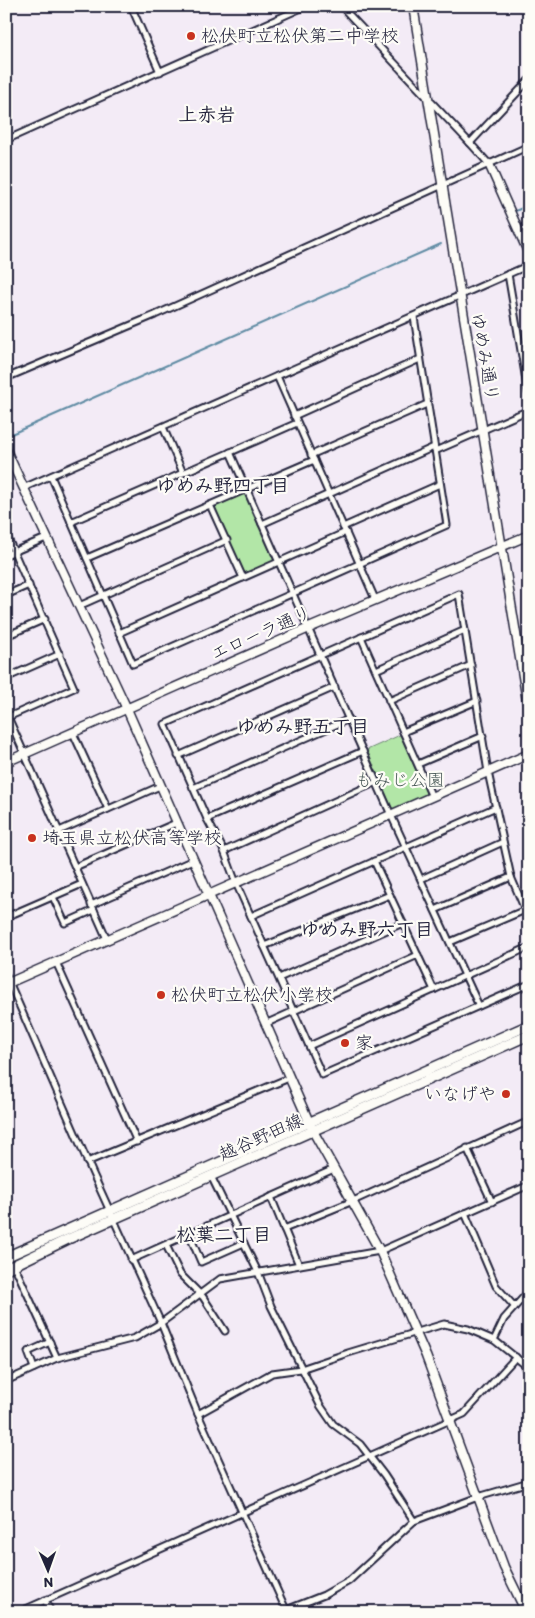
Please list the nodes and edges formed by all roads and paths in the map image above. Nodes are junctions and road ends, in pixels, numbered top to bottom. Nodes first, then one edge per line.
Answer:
1 (131, 6) edge
2 (306, 6) edge
3 (341, 6) edge
4 (413, 6) edge
5 (160, 72) junction
6 (529, 80) edge
7 (428, 100) junction
8 (6, 140) edge
9 (470, 143) junction
10 (529, 146) edge
11 (489, 164) junction
12 (442, 185) junction
13 (529, 254) edge
14 (529, 265) edge
15 (508, 274) junction
16 (460, 296) junction
17 (414, 316) junction
18 (420, 360) junction
19 (527, 374) edge
20 (277, 376) junction
21 (6, 378) edge
22 (529, 398) edge
23 (427, 404) junction
24 (529, 410) edge
25 (294, 416) junction
26 (297, 422) junction
27 (163, 427) junction
28 (483, 431) junction
29 (435, 449) junction
30 (6, 450) edge
31 (230, 452) junction
32 (312, 454) junction
33 (314, 460) junction
34 (184, 472) junction
35 (51, 476) junction
36 (440, 484) junction
37 (23, 488) junction
38 (247, 489) junction
39 (329, 494) junction
40 (210, 505) junction
41 (71, 522) junction
42 (262, 524) junction
43 (344, 530) junction
44 (6, 534) edge
45 (529, 535) edge
46 (46, 538) junction
47 (227, 540) junction
48 (501, 546) junction
49 (14, 552) junction
50 (6, 555) edge
51 (87, 558) junction
52 (279, 562) junction
53 (359, 564) junction
54 (243, 578) junction
55 (29, 585) junction
56 (293, 593) junction
57 (6, 596) edge
58 (103, 596) junction
59 (375, 599) junction
60 (78, 606) junction
61 (45, 619) junction
62 (309, 628) junction
63 (465, 630) junction
64 (119, 633) junction
65 (6, 636) edge
66 (361, 637) junction
67 (60, 654) junction
68 (321, 655) junction
69 (525, 664) edge
70 (471, 665) junction
71 (376, 670) junction
72 (6, 678) edge
73 (335, 687) junction
74 (389, 701) junction
75 (477, 701) junction
76 (127, 709) junction
77 (529, 713) edge
78 (7, 717) edge
79 (349, 719) junction
80 (403, 732) junction
81 (73, 733) junction
82 (483, 736) junction
83 (363, 751) junction
84 (24, 754) junction
85 (529, 754) edge
86 (178, 756) junction
87 (6, 762) edge
88 (418, 764) junction
89 (488, 772) junction
90 (377, 782) junction
91 (160, 786) junction
92 (193, 788) junction
93 (432, 796) junction
94 (496, 807) junction
95 (108, 809) junction
96 (391, 815) junction
97 (207, 819) junction
98 (176, 823) junction
99 (59, 831) junction
100 (503, 842) junction
101 (406, 847) junction
102 (224, 851) junction
103 (193, 860) junction
104 (374, 861) junction
105 (75, 867) junction
106 (511, 877) junction
107 (421, 879) junction
108 (236, 883) junction
109 (82, 884) junction
110 (209, 895) junction
111 (390, 895) junction
112 (53, 897) junction
113 (93, 907) junction
114 (435, 910) junction
115 (525, 910) junction
116 (251, 916) junction
117 (6, 917) edge
118 (529, 919) edge
119 (403, 923) junction
120 (107, 939) junction
121 (450, 942) junction
122 (264, 946) junction
123 (529, 947) edge
124 (418, 955) junction
125 (56, 962) junction
126 (466, 976) junction
127 (279, 978) junction
128 (7, 980) edge
129 (529, 984) edge
130 (434, 990) junction
131 (479, 1006) junction
132 (294, 1011) junction
133 (265, 1024) junction
134 (529, 1025) edge
135 (529, 1035) edge
136 (309, 1046) junction
137 (290, 1078) junction
138 (529, 1121) edge
139 (309, 1122) junction
140 (314, 1131) junction
141 (137, 1142) junction
142 (467, 1148) junction
143 (87, 1162) junction
144 (334, 1169) junction
145 (212, 1176) junction
146 (529, 1185) edge
147 (270, 1198) junction
148 (352, 1200) junction
149 (492, 1202) junction
150 (466, 1214) junction
151 (230, 1215) junction
152 (111, 1216) junction
153 (284, 1229) junction
154 (189, 1234) junction
155 (166, 1244) junction
156 (244, 1244) junction
157 (380, 1251) junction
158 (6, 1257) edge
159 (131, 1260) junction
160 (299, 1265) junction
161 (10, 1267) edge
162 (258, 1272) junction
163 (529, 1291) edge
164 (199, 1294) junction
165 (514, 1306) junction
166 (161, 1323) junction
167 (225, 1331) dead end
168 (416, 1332) junction
169 (494, 1340) junction
170 (50, 1342) junction
171 (516, 1357) junction
172 (57, 1358) junction
173 (34, 1368) junction
174 (301, 1368) junction
175 (6, 1381) edge
176 (529, 1385) edge
177 (198, 1414) junction
178 (451, 1420) junction
179 (370, 1456) junction
180 (529, 1482) edge
181 (478, 1497) junction
182 (243, 1512) junction
183 (414, 1521) junction
184 (45, 1600) junction
185 (285, 1611) edge
186 (19, 1612) edge
187 (50, 1612) edge
188 (526, 1612) edge

1 - 5 street
2 - 5 street
3 - 7 street
4 - 7 street, ゆめみ通り
5 - 8 street
6 - 9 street
7 - 9 street
7 - 12 street, ゆめみ通り
9 - 11 street
10 - 11 street
11 - 12 street
11 - 13 street
12 - 16 street, ゆめみ通り
12 - 21 street
14 - 15 street
15 - 16 street
15 - 19 street
16 - 17 street
16 - 28 street, ゆめみ通り
17 - 18 street
17 - 20 street
18 - 23 street
18 - 25 street
19 - 22 street
20 - 25 street
20 - 27 street
23 - 29 street
23 - 32 street
24 - 28 street
25 - 26 street
26 - 31 street
26 - 32 street
27 - 34 street
27 - 35 street
28 - 29 street
28 - 48 street, ゆめみ通り
29 - 36 street
29 - 39 street
30 - 37 street
31 - 34 street
31 - 38 street
32 - 33 street
33 - 38 street
33 - 39 street
34 - 41 street
35 - 37 street
35 - 41 street
36 - 43 street
36 - 53 street
37 - 46 street
38 - 40 street
38 - 42 street
39 - 42 street
39 - 43 street
40 - 47 street
40 - 51 street
41 - 51 street
42 - 52 street
43 - 52 street
43 - 53 street
44 - 49 street
45 - 48 street, エローラ通り
46 - 49 street
46 - 60 street
47 - 54 street
47 - 58 street
48 - 59 street, エローラ通り
48 - 69 street, ゆめみ通り
49 - 50 street
49 - 55 street
51 - 58 street
52 - 54 street
52 - 56 street
53 - 56 street
53 - 59 street
54 - 64 street
55 - 57 street
55 - 61 street
56 - 62 street
56 - 64 street
58 - 60 street
58 - 64 street
59 - 62 street, エローラ通り
60 - 76 street
61 - 65 street
61 - 67 street
62 - 68 street
62 - 76 street, エローラ通り
63 - 66 street
63 - 70 street
63 - 71 street
66 - 68 street
66 - 71 street
67 - 72 street
67 - 78 street
68 - 73 street
68 - 86 street
69 - 77 street, ゆめみ通り
70 - 74 street
70 - 75 street
71 - 74 street
73 - 79 street
73 - 86 street
74 - 80 street
75 - 80 street
75 - 82 street
76 - 81 street, エローラ通り
76 - 91 street
78 - 84 street
79 - 83 street
79 - 92 street
80 - 88 street
81 - 84 street, エローラ通り
81 - 95 street
82 - 88 street
82 - 89 street
83 - 90 street
83 - 97 street
84 - 87 street, エローラ通り
84 - 99 street
85 - 89 street
86 - 92 street
88 - 93 street
89 - 93 street
89 - 94 street
90 - 96 street
90 - 102 street
91 - 95 street
91 - 98 street
92 - 97 street
93 - 96 street
94 - 100 street
94 - 101 street
95 - 99 street
96 - 101 street
96 - 108 street
97 - 102 street
98 - 103 street
98 - 105 street
99 - 105 street
100 - 106 street
100 - 107 street
101 - 104 street
101 - 107 street
102 - 108 street
103 - 110 street
103 - 113 street
104 - 111 street
104 - 116 street
105 - 109 street
106 - 114 street
106 - 115 street
107 - 114 street
108 - 110 street
108 - 116 street
109 - 112 street
109 - 113 street
110 - 120 street
110 - 133 street
111 - 119 street
111 - 122 street
112 - 113 street
112 - 117 street
113 - 120 street
114 - 121 street
115 - 118 street
115 - 121 street
116 - 122 street
119 - 124 street
119 - 127 street
120 - 125 street
121 - 126 street
122 - 127 street
123 - 126 street
124 - 130 street
124 - 132 street
125 - 128 street
125 - 141 street
126 - 130 street
126 - 131 street
127 - 132 street
128 - 143 street
129 - 131 street
130 - 136 street
131 - 136 street
132 - 133 street
132 - 136 street
133 - 137 street
134 - 139 main road, 越谷野田線
135 - 140 main road, 越谷野田線
137 - 139 street
137 - 141 street
138 - 142 street
139 - 140 street
139 - 152 main road, 越谷野田線
140 - 144 street
140 - 145 main road, 越谷野田線
141 - 143 street
142 - 148 street
142 - 149 street
143 - 152 street
144 - 147 street
144 - 148 street
145 - 151 street
145 - 152 main road, 越谷野田線
146 - 149 street
147 - 151 street
147 - 153 street
148 - 153 street
148 - 157 street
149 - 150 street
150 - 157 street
150 - 165 street
151 - 154 street
151 - 156 street
152 - 158 main road, 越谷野田線
152 - 159 street
152 - 161 main road, 越谷野田線
153 - 160 street
154 - 155 street
154 - 156 street
155 - 159 street
155 - 164 street
156 - 162 street
157 - 160 street
157 - 168 street
159 - 166 street
160 - 162 street
161 - 170 street
162 - 164 street
162 - 174 street
163 - 165 street
164 - 166 street
164 - 167 street
165 - 169 street
166 - 172 street
166 - 177 street
168 - 169 street
168 - 174 street
168 - 178 street
169 - 171 street
170 - 172 street
170 - 173 street
171 - 176 street
171 - 178 street
172 - 173 street
173 - 175 street
174 - 177 street
174 - 179 street
177 - 182 street
178 - 179 street
178 - 181 street
179 - 182 street
179 - 183 street
180 - 181 street
181 - 183 street
181 - 188 street
182 - 184 street
182 - 185 street
183 - 185 street
184 - 186 street
184 - 187 street

